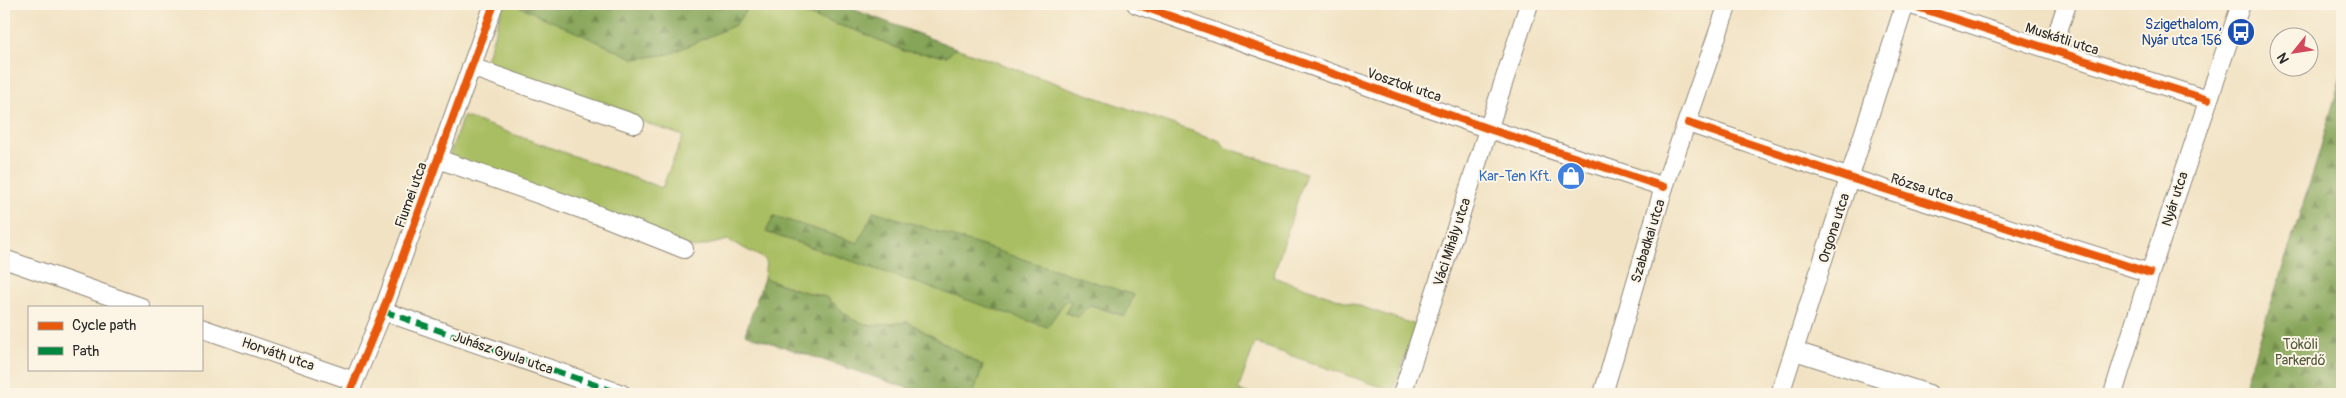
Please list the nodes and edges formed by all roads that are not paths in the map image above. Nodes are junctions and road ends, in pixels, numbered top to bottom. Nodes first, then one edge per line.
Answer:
1 (494, 4) edge
2 (1136, 4) edge
3 (1529, 4) edge
4 (1728, 4) edge
5 (1906, 4) edge
6 (2068, 4) edge
7 (2241, 4) edge
8 (2052, 49) junction
9 (471, 67) junction
10 (2208, 100) junction
11 (1688, 123) junction
12 (635, 124) dead end
13 (1489, 128) junction
14 (438, 158) junction
15 (1850, 178) junction
16 (1664, 187) junction
17 (684, 249) dead end
18 (4, 259) edge
19 (2150, 273) junction
20 (138, 306) edge
21 (383, 311) junction
22 (202, 328) edge
23 (1794, 351) junction
24 (352, 388) edge
25 (622, 394) edge
26 (1402, 394) edge
27 (1603, 394) edge
28 (1780, 394) edge
29 (1929, 394) edge
30 (2113, 394) edge

1 - 9 street, Fiumei utca
2 - 13 street, Vosztok utca
3 - 13 street, Váci Mihály utca
4 - 11 street, Szabadkai utca
5 - 8 street, Muskátli utca
5 - 15 street, Orgona utca
6 - 8 street
7 - 10 street, Nyár utca
8 - 10 street, Muskátli utca
9 - 12 street
9 - 14 street, Fiumei utca
10 - 19 street, Nyár utca
11 - 15 street, Rózsa utca
11 - 16 street, Szabadkai utca
13 - 16 street, Vosztok utca
13 - 26 street, Váci Mihály utca
14 - 17 street
14 - 21 street, Fiumei utca
15 - 19 street, Rózsa utca
15 - 23 street, Orgona utca
16 - 27 street, Szabadkai utca
18 - 20 street
19 - 30 street, Nyár utca
21 - 24 street, Fiumei utca
21 - 25 street, Juhász Gyula utca
22 - 24 street, Horváth utca
23 - 28 street, Orgona utca
23 - 29 street

